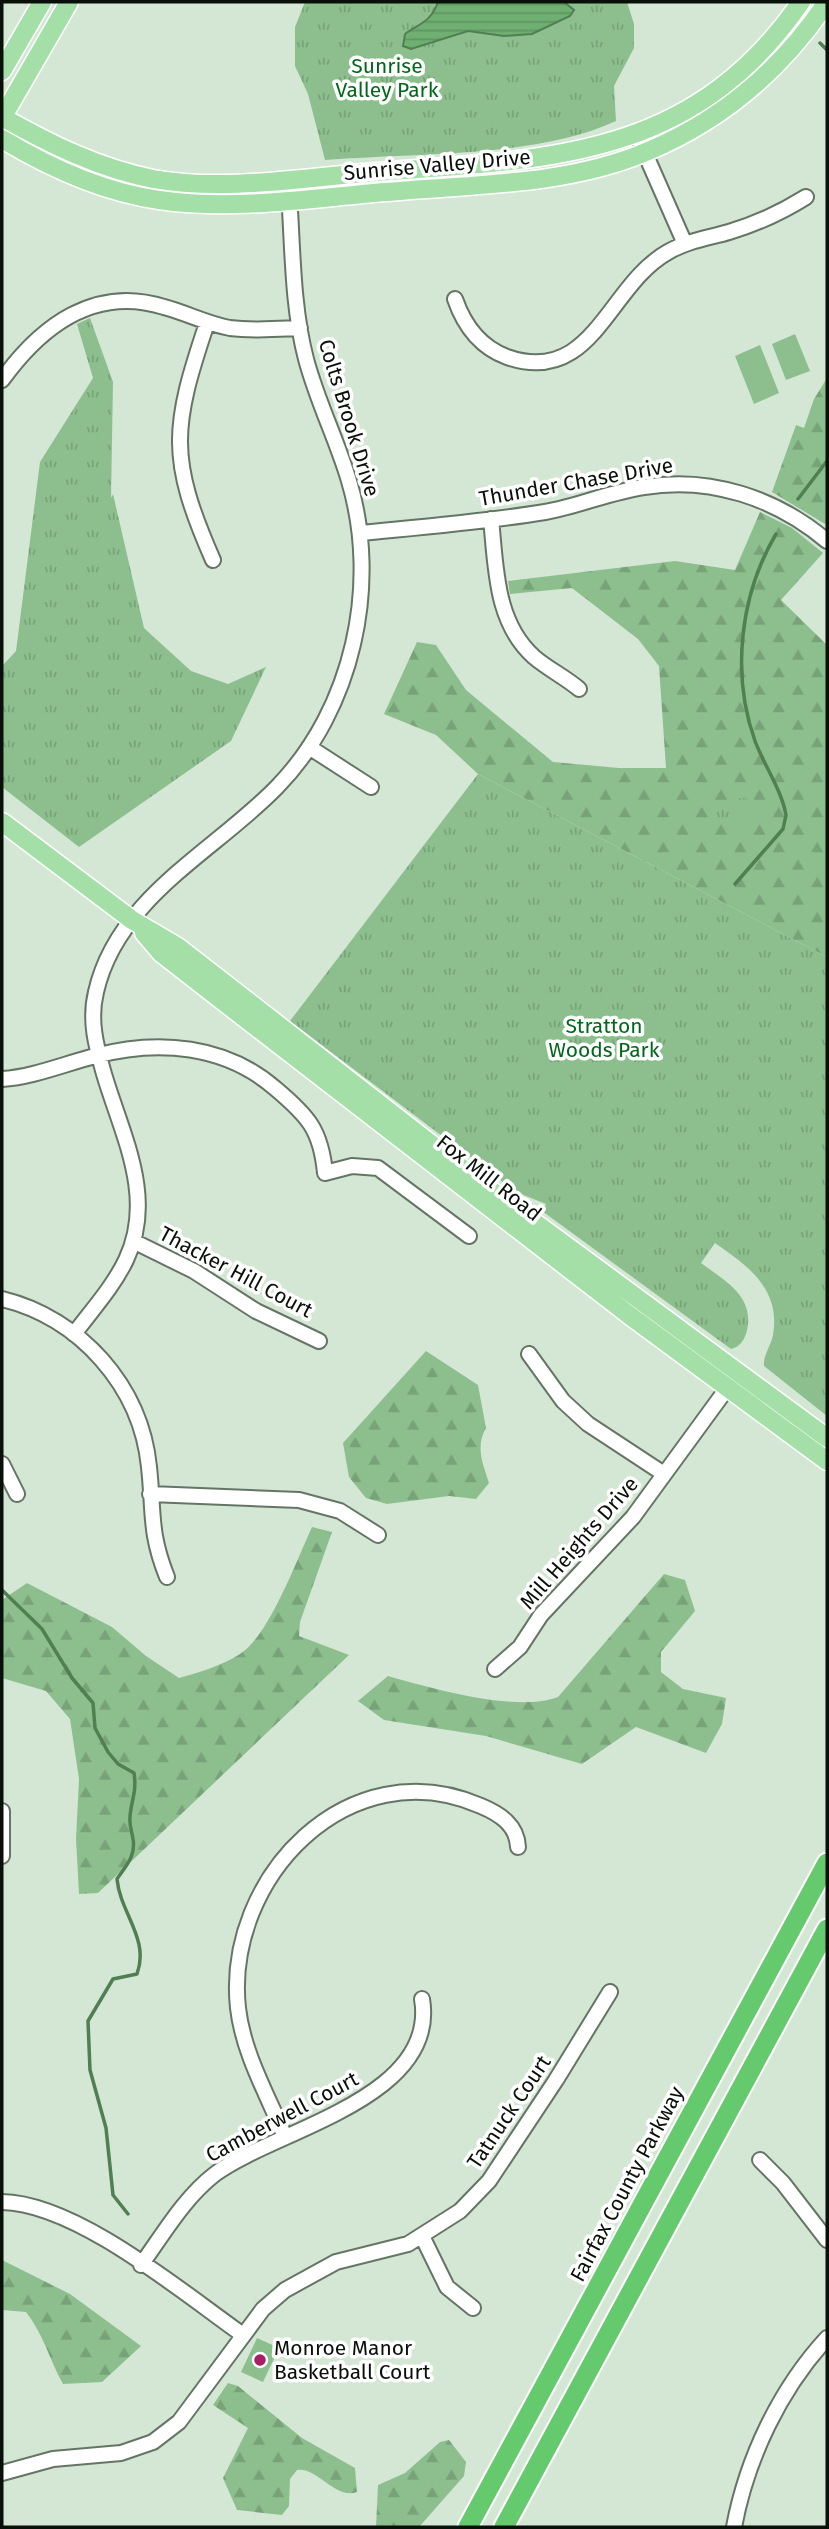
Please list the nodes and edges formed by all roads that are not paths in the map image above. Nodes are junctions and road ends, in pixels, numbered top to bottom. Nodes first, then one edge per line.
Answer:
1 (42, 2) edge
2 (69, 2) edge
3 (801, 2) edge
4 (827, 2) edge
5 (2, 71) edge
6 (2, 118) edge
7 (637, 135) junction
8 (2, 139) edge
9 (646, 152) junction
10 (288, 180) junction
11 (806, 197) dead end
12 (289, 200) junction
13 (685, 244) junction
14 (456, 299) dead end
15 (207, 323) junction
16 (300, 328) junction
17 (2, 380) edge
18 (491, 519) junction
19 (359, 533) junction
20 (827, 541) edge
21 (213, 560) dead end
22 (579, 689) dead end
23 (309, 747) junction
24 (371, 787) dead end
25 (2, 822) edge
26 (132, 920) junction
27 (98, 1055) junction
28 (2, 1079) edge
29 (469, 1236) dead end
30 (133, 1241) junction
31 (2, 1299) edge
32 (74, 1334) junction
33 (319, 1341) dead end
34 (529, 1354) dead end
35 (740, 1372) junction
36 (727, 1388) junction
37 (827, 1438) edge
38 (827, 1461) edge
39 (2, 1464) edge
40 (664, 1474) junction
41 (17, 1494) dead end
42 (150, 1494) junction
43 (378, 1535) dead end
44 (167, 1577) dead end
45 (495, 1669) dead end
46 (2, 1811) edge
47 (518, 1847) dead end
48 (2, 1856) edge
49 (827, 1863) edge
50 (827, 1929) edge
51 (610, 1992) dead end
52 (422, 1999) dead end
53 (285, 2137) junction
54 (760, 2160) dead end
55 (2, 2202) edge
56 (422, 2236) junction
57 (827, 2240) edge
58 (141, 2265) junction
59 (473, 2308) dead end
60 (243, 2335) junction
61 (827, 2338) edge
62 (2, 2473) edge
63 (468, 2527) edge
64 (504, 2527) edge
65 (734, 2527) edge

1 - 5 main road
2 - 6 main road
3 - 7 main road, Sunrise Valley Drive
4 - 9 main road, Sunrise Valley Drive
6 - 10 main road, Sunrise Valley Drive
7 - 9 street
7 - 10 main road, Sunrise Valley Drive
8 - 12 main road, Sunrise Valley Drive
9 - 12 main road, Sunrise Valley Drive
9 - 13 street
10 - 12 street, Colts Brook Drive
11 - 13 street
12 - 16 street, Colts Brook Drive
13 - 14 street
15 - 16 street
15 - 17 street
15 - 21 street
16 - 19 street, Colts Brook Drive
18 - 19 street, Thunder Chase Drive
18 - 20 street, Thunder Chase Drive
18 - 22 street
19 - 23 street, Colts Brook Drive
23 - 24 street
23 - 26 street, Colts Brook Drive
25 - 26 main road, Fox Mill Road
26 - 27 street, Colts Brook Drive
26 - 35 main road, Fox Mill Road
26 - 36 main road, Fox Mill Road
27 - 28 street
27 - 29 street
27 - 30 street, Colts Brook Drive
30 - 32 street, Colts Brook Drive
30 - 33 street, Thacker Hill Court
31 - 32 street
32 - 42 street
34 - 40 street
35 - 36 street, Mill Heights Drive
35 - 37 main road, Fox Mill Road
36 - 38 main road, Fox Mill Road
36 - 40 street, Mill Heights Drive
39 - 41 street
40 - 45 street, Mill Heights Drive
42 - 43 street
42 - 44 street
46 - 48 street
47 - 53 street
49 - 63 highway, Fairfax County Parkway
50 - 64 highway
51 - 56 street, Tatnuck Court
52 - 53 street, Camberwell Court
53 - 58 street, Camberwell Court
54 - 57 street
55 - 58 street
56 - 59 street
56 - 60 street, Tatnuck Court
58 - 60 street
60 - 62 street, Tatnuck Court
61 - 65 street

